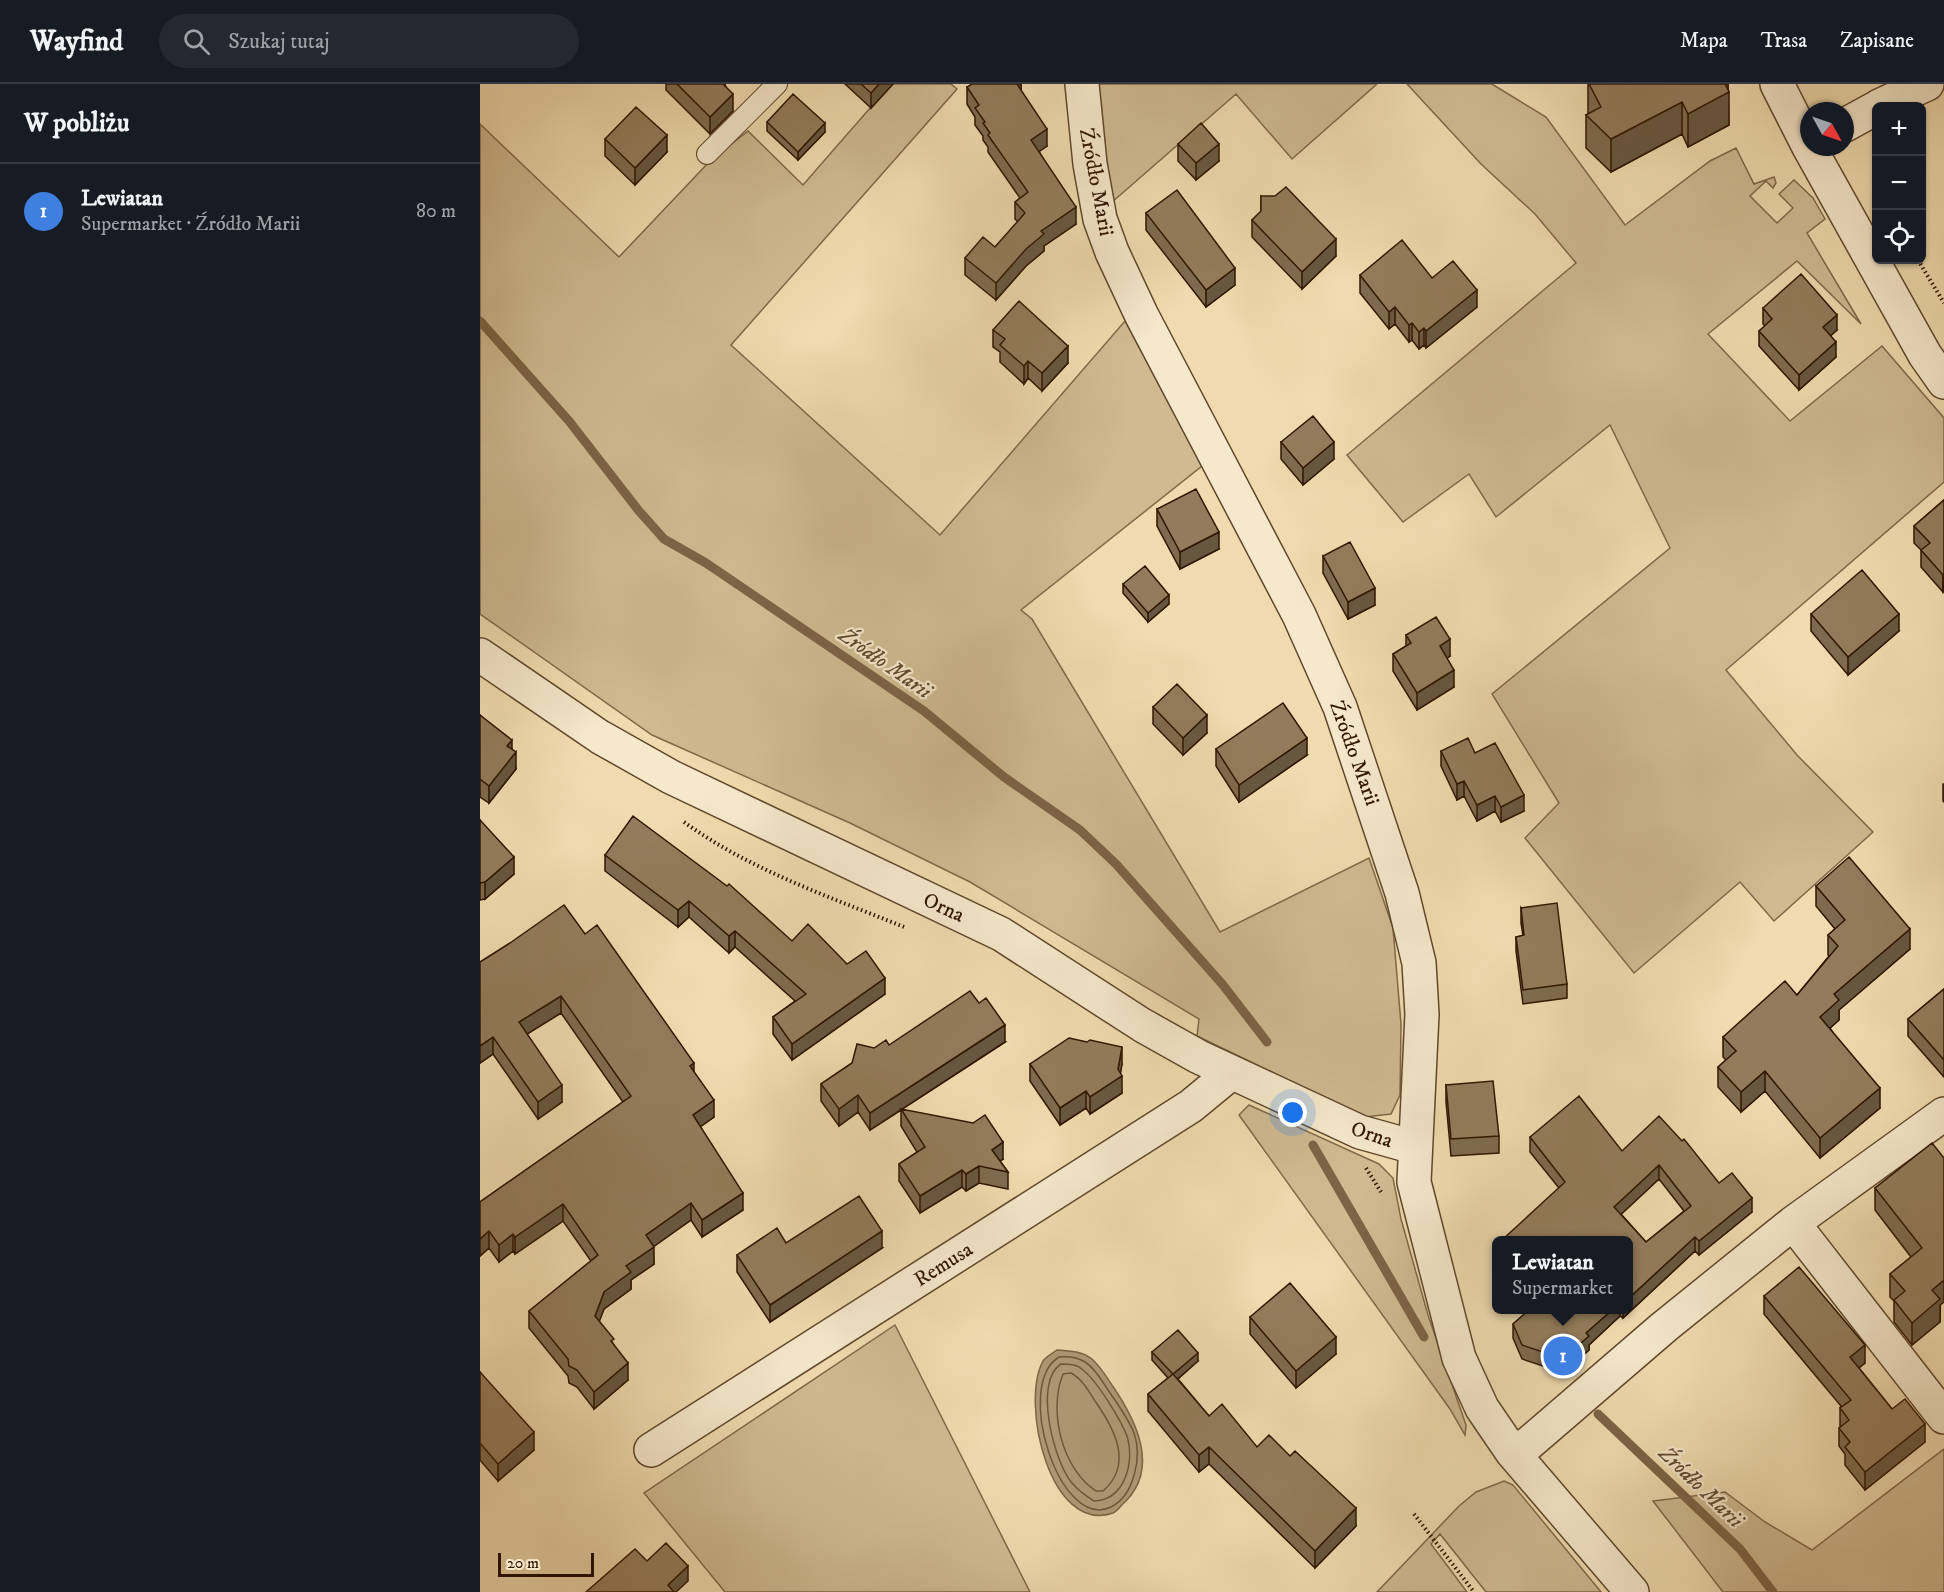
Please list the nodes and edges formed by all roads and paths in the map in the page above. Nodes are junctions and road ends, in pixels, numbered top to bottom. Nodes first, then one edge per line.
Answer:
1 (777, 84) edge
2 (1082, 84) edge
3 (1777, 84) edge
4 (1928, 84) edge
5 (1889, 102) edge
6 (1872, 110) edge
7 (1854, 120) edge
8 (1800, 129) edge
9 (707, 154) dead end
10 (1815, 156) edge
11 (1920, 264) edge
12 (1944, 303) edge
13 (1944, 382) edge
14 (480, 655) edge
15 (682, 820) dead end
16 (914, 931) dead end
17 (1232, 1073) junction
18 (1944, 1114) edge
19 (1414, 1147) junction
20 (1792, 1223) junction
21 (1944, 1417) edge
22 (651, 1450) dead end
23 (1512, 1452) junction
24 (1414, 1514) dead end
25 (1474, 1592) edge
26 (1632, 1592) edge

1 - 9 lane
2 - 19 street, Źródło Marii
3 - 8 street
4 - 5 street
6 - 7 street
10 - 13 street
11 - 12 path
14 - 17 street, Orna
15 - 16 path
17 - 19 street, Orna
17 - 22 street, Remusa
18 - 20 street
19 - 23 street, Źródło Marii
20 - 21 street
20 - 23 street
23 - 26 street, Źródło Marii
24 - 25 path

